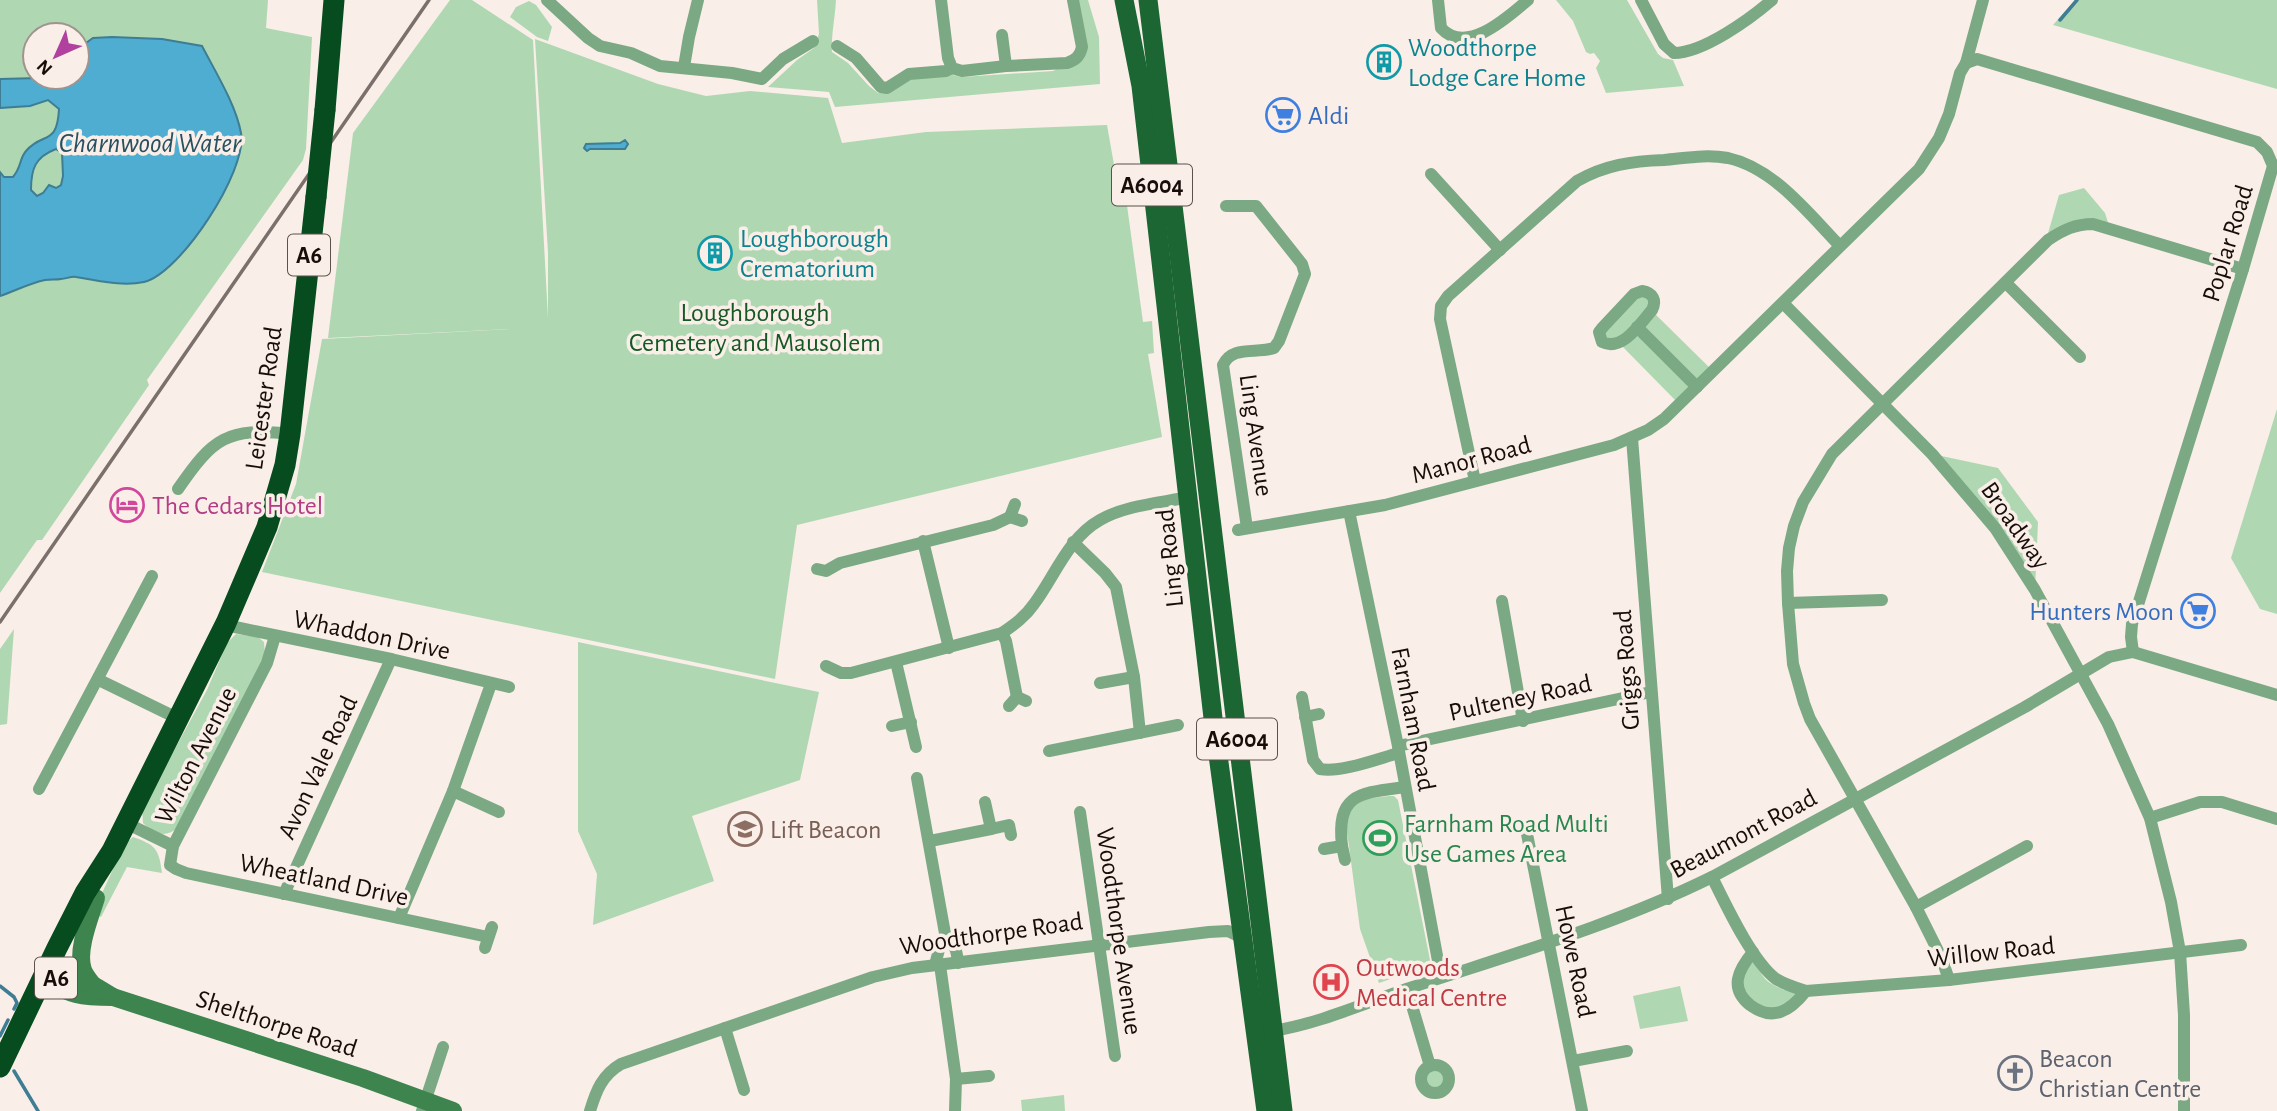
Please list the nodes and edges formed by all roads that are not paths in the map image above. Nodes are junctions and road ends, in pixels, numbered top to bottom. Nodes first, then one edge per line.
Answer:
1 (334, 0) edge
2 (547, 0) edge
3 (698, 0) edge
4 (941, 0) edge
5 (1073, 0) edge
6 (1124, 0) edge
7 (1148, 0) edge
8 (1438, 0) edge
9 (1528, 0) edge
10 (1641, 0) edge
11 (1772, 0) edge
12 (1983, 0) edge
13 (1002, 35) dead end
14 (813, 41) dead end
15 (836, 46) dead end
16 (1966, 63) junction
17 (1006, 65) junction
18 (690, 68) junction
19 (952, 68) junction
20 (1432, 174) dead end
21 (1226, 206) dead end
22 (1840, 246) junction
23 (1500, 250) junction
24 (2243, 269) junction
25 (2006, 283) junction
26 (1783, 303) junction
27 (1637, 327) junction
28 (2080, 356) dead end
29 (1697, 387) junction
30 (1883, 405) junction
31 (290, 434) junction
32 (1632, 438) junction
33 (1475, 481) junction
34 (178, 489) dead end
35 (1189, 497) junction
36 (1015, 503) dead end
37 (1349, 511) junction
38 (1243, 529) joint
39 (923, 541) junction
40 (1073, 542) junction
41 (824, 574) dead end
42 (152, 576) dead end
43 (1882, 600) dead end
44 (1502, 601) dead end
45 (1788, 603) junction
46 (226, 623) junction
47 (1002, 633) junction
48 (275, 636) junction
49 (949, 648) junction
50 (2133, 652) junction
51 (391, 659) junction
52 (896, 662) junction
53 (823, 665) dead end
54 (2081, 674) junction
55 (1134, 677) junction
56 (99, 680) junction
57 (1100, 683) dead end
58 (491, 684) junction
59 (509, 687) dead end
60 (1651, 692) junction
61 (2277, 695) edge
62 (1302, 697) dead end
63 (1017, 701) dead end
64 (1319, 714) dead end
65 (1305, 717) junction
66 (179, 719) junction
67 (1523, 721) junction
68 (911, 722) junction
69 (1178, 724) dead end
70 (892, 726) dead end
71 (1140, 733) junction
72 (916, 747) dead end
73 (1398, 749) junction
74 (1049, 751) dead end
75 (917, 778) dead end
76 (1405, 787) junction
77 (39, 789) dead end
78 (453, 790) junction
79 (1855, 798) junction
80 (985, 802) dead end
81 (499, 812) dead end
82 (1080, 812) dead end
83 (2150, 818) junction
84 (2277, 819) edge
85 (126, 823) junction
86 (991, 829) junction
87 (1526, 829) dead end
88 (1011, 835) dead end
89 (930, 841) junction
90 (173, 846) junction
91 (1342, 846) junction
92 (2027, 846) dead end
93 (1324, 849) dead end
94 (112, 851) junction
95 (1345, 860) dead end
96 (1712, 877) junction
97 (284, 894) junction
98 (96, 898) junction
99 (1668, 899) junction
100 (1916, 907) junction
101 (399, 918) junction
102 (488, 938) dead end
103 (1243, 938) junction
104 (946, 939) junction
105 (1548, 944) junction
106 (1100, 945) junction
107 (2241, 945) dead end
108 (1753, 952) junction
109 (2180, 953) junction
110 (1264, 958) junction
111 (958, 963) junction
112 (938, 965) junction
113 (1441, 977) junction
114 (57, 979) junction
115 (1949, 979) junction
116 (92, 984) junction
117 (1407, 989) junction
118 (1806, 991) junction
119 (113, 997) junction
120 (38, 998) junction
121 (725, 1028) junction
122 (1273, 1031) junction
123 (443, 1047) dead end
124 (1627, 1051) dead end
125 (1115, 1056) dead end
126 (4, 1060) edge
127 (1573, 1061) junction
128 (1430, 1066) dead end
129 (989, 1076) dead end
130 (956, 1079) junction
131 (744, 1090) dead end
132 (423, 1106) edge
133 (453, 1111) edge
134 (590, 1111) edge
135 (955, 1111) edge
136 (1266, 1111) edge
137 (1283, 1111) edge
138 (1582, 1111) edge
139 (2184, 1111) edge

1 - 31 highway, Leicester Road / A6, bridge
2 - 18 street
3 - 18 street
4 - 19 street
5 - 17 street
6 - 35 main road, Ling Road / A6004
7 - 110 main road, Ling Road / A6004
8 - 9 street
10 - 11 street
12 - 16 street, Manor Road
13 - 17 street
14 - 18 street
15 - 19 street
16 - 22 street, Manor Road
16 - 24 street, Poplar Road
17 - 19 street
20 - 23 street
21 - 38 street, Ling Avenue
22 - 23 street
22 - 26 street, Manor Road
23 - 33 street
24 - 25 street
24 - 50 street, Poplar Road
25 - 28 street
25 - 30 street
26 - 29 street, Manor Road
26 - 30 street, Broadway
27 - 27 street
27 - 29 street
29 - 32 street, Manor Road
30 - 45 street
30 - 54 street, Broadway
31 - 34 street
31 - 46 highway, Leicester Road / A6
32 - 33 street, Manor Road
32 - 60 street, Griggs Road
33 - 37 street, Manor Road
35 - 40 street
35 - 103 main road, Ling Road / A6004
36 - 39 street
37 - 38 street, Manor Road
37 - 73 street, Farnham Road
39 - 41 street
39 - 49 street
40 - 47 street
40 - 55 street
42 - 56 street
43 - 45 street
44 - 67 street
45 - 79 street
46 - 48 street, Whaddon Drive
46 - 66 highway, Leicester Road / A6
47 - 49 street
47 - 63 street
48 - 51 street, Whaddon Drive
48 - 90 street, Wilton Avenue
49 - 52 street
50 - 54 street, Beaumont Road
50 - 61 street
51 - 58 street, Whaddon Drive
51 - 97 street, Avon Vale Road
52 - 53 street
52 - 68 street
54 - 79 street, Beaumont Road
54 - 83 street, Broadway
55 - 57 street
55 - 71 street
56 - 66 street
56 - 77 street
58 - 59 street, Whaddon Drive
58 - 78 street
60 - 67 street, Pulteney Road
60 - 99 street, Griggs Road
62 - 65 street
64 - 65 street
65 - 73 street, Pulteney Road
66 - 85 highway, Leicester Road / A6
67 - 73 street, Pulteney Road
68 - 70 street
68 - 72 street
69 - 71 street
71 - 74 street
73 - 76 street, Farnham Road
75 - 89 street
76 - 91 street
76 - 113 street, Farnham Road
78 - 81 street
78 - 101 street
79 - 96 street, Beaumont Road
79 - 100 street
80 - 86 street
82 - 106 street, Woodthorpe Avenue
83 - 84 street
83 - 109 street, Broadway
85 - 90 street, Wilton Avenue
85 - 94 highway, Leicester Road / A6
86 - 88 street
86 - 89 street
87 - 105 street, Howe Road
89 - 104 street
90 - 97 street, Wheatland Drive
91 - 93 street
91 - 95 street
92 - 100 street
94 - 98 highway, Leicester Road / A6
94 - 114 highway, Leicester Road / A6
96 - 99 street, Beaumont Road
96 - 108 street, Willow Road
97 - 101 street, Wheatland Drive
98 - 114 highway, Leicester Road / A6
98 - 116 street
99 - 105 street, Beaumont Road
100 - 115 street
101 - 102 street, Wheatland Drive
103 - 106 street, Woodthorpe Road
103 - 110 main road
103 - 136 main road, Ling Road / A6004
104 - 111 street
104 - 112 street
105 - 113 street, Beaumont Road
105 - 127 street, Howe Road
106 - 111 street, Woodthorpe Road
106 - 125 street, Woodthorpe Avenue
107 - 109 street
108 - 118 street, Willow Road
108 - 118 street
109 - 115 street, Willow Road
109 - 139 street, Broadway
110 - 122 main road, Ling Road / A6004
111 - 112 street, Woodthorpe Road
112 - 121 street, Woodthorpe Road
112 - 130 street
113 - 117 street, Beaumont Road
114 - 116 street, Shelthorpe Road
114 - 119 street, Shelthorpe Road
114 - 120 highway, Leicester Road / A6
114 - 120 street, Shelthorpe Road
115 - 118 street, Willow Road
116 - 119 street, Shelthorpe Road
117 - 122 street, Beaumont Road
117 - 128 street
119 - 132 street, Shelthorpe Road
120 - 126 highway, Leicester Road / A6
121 - 131 street
121 - 134 street, Woodthorpe Road
122 - 137 main road, Ling Road / A6004
123 - 132 street
124 - 127 street
127 - 138 street, Howe Road
129 - 130 street
130 - 135 street
132 - 133 street, Shelthorpe Road

